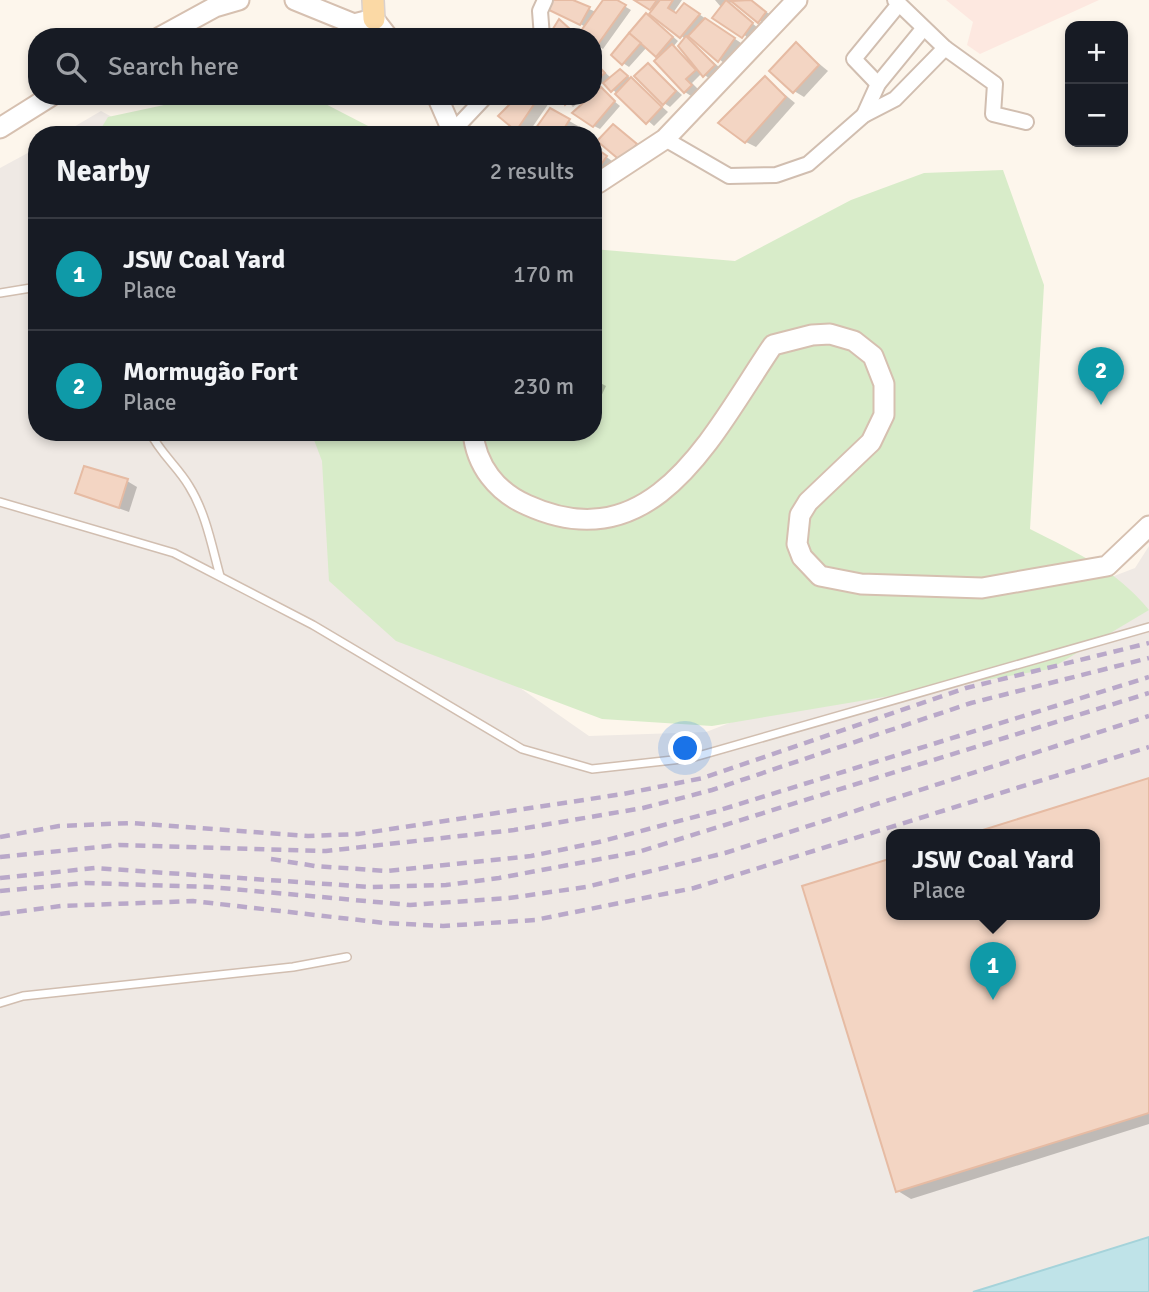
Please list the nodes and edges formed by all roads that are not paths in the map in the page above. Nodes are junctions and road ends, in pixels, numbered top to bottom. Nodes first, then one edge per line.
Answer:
1 (239, 0) edge
2 (295, 0) edge
3 (545, 0) edge
4 (797, 0) edge
5 (897, 2) edge
6 (373, 9) edge
7 (176, 28) edge
8 (383, 28) edge
9 (541, 28) edge
10 (923, 29) junction
11 (945, 48) junction
12 (878, 84) junction
13 (37, 105) edge
14 (442, 105) edge
15 (479, 105) edge
16 (864, 115) junction
17 (1026, 122) dead end
18 (453, 126) edge
19 (462, 126) edge
20 (0, 128) edge
21 (665, 139) junction
22 (602, 180) edge
23 (28, 288) edge
24 (0, 293) edge
25 (154, 441) edge
26 (476, 441) edge
27 (0, 502) edge
28 (1149, 526) edge
29 (220, 576) junction
30 (1149, 627) edge
31 (347, 957) dead end
32 (0, 1003) edge

1 - 7 street
2 - 6 street
3 - 9 street
4 - 21 street
5 - 10 street
5 - 12 street
6 - 8 street
10 - 11 street
10 - 12 street
11 - 16 street
11 - 17 street
12 - 16 street
13 - 20 street
14 - 18 street
15 - 19 street
16 - 21 street
21 - 22 street
23 - 24 lane
25 - 29 lane
26 - 28 street
27 - 29 lane
29 - 30 lane
31 - 32 lane

